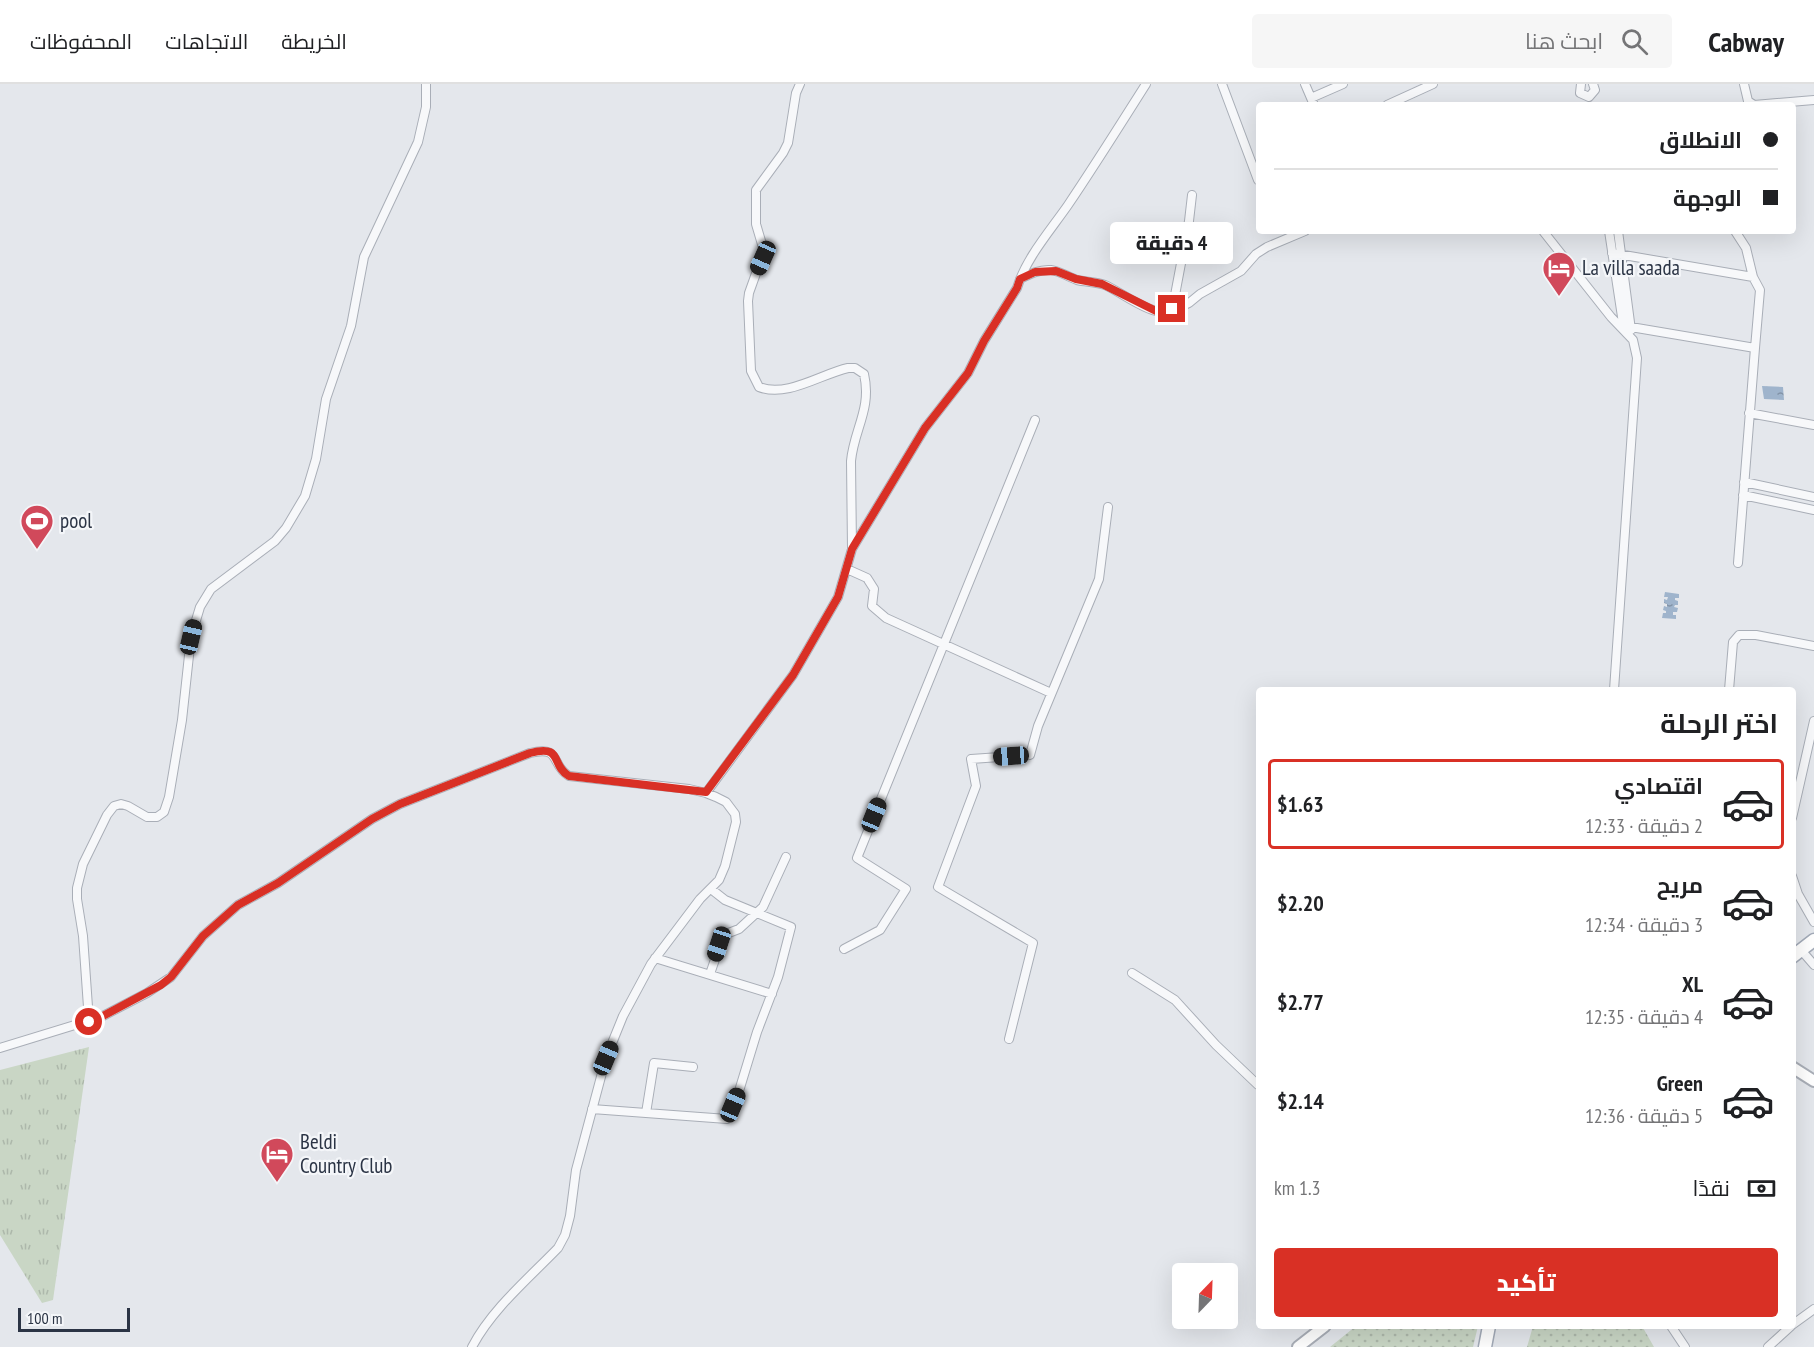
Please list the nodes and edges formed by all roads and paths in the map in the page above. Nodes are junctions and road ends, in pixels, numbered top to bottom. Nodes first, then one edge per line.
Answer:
1 (426, 84) edge
2 (800, 84) edge
3 (1146, 84) edge
4 (1222, 84) edge
5 (1305, 84) edge
6 (1343, 84) edge
7 (1433, 84) edge
8 (1581, 84) edge
9 (1744, 84) edge
10 (1416, 87) edge
11 (1592, 92) edge
12 (1814, 100) edge
13 (1312, 102) edge
14 (1392, 102) edge
15 (1750, 102) edge
16 (1790, 102) edge
17 (1256, 175) edge
18 (1192, 195) dead end
19 (1298, 234) edge
20 (1545, 234) edge
21 (1609, 234) edge
22 (1618, 234) edge
23 (1737, 234) edge
24 (1612, 253) junction
25 (1622, 255) junction
26 (1753, 277) junction
27 (1020, 279) junction
28 (1172, 311) junction
29 (1627, 328) junction
30 (1755, 348) junction
31 (1749, 413) junction
32 (1035, 420) dead end
33 (1814, 425) edge
34 (1744, 482) junction
35 (1784, 491) junction
36 (1743, 495) junction
37 (1814, 496) edge
38 (1784, 504) junction
39 (1108, 507) dead end
40 (1814, 510) edge
41 (852, 549) junction
42 (1738, 563) dead end
43 (847, 569) junction
44 (944, 644) junction
45 (1814, 646) edge
46 (1614, 687) edge
47 (1729, 687) edge
48 (1051, 693) junction
49 (1814, 722) edge
50 (706, 792) junction
51 (1796, 801) edge
52 (786, 856) dead end
53 (1796, 888) edge
54 (711, 889) junction
55 (758, 913) junction
56 (1814, 922) edge
57 (1814, 940) edge
58 (844, 949) dead end
59 (1797, 954) edge
60 (655, 958) junction
61 (1814, 965) edge
62 (1132, 973) dead end
63 (710, 974) junction
64 (772, 994) junction
65 (89, 1022) junction
66 (1009, 1039) dead end
67 (0, 1048) edge
68 (693, 1067) dead end
69 (1796, 1070) edge
70 (1814, 1081) edge
71 (1256, 1083) edge
72 (592, 1109) junction
73 (646, 1113) junction
74 (1814, 1309) edge
75 (1796, 1322) edge
76 (1321, 1329) edge
77 (1488, 1329) edge
78 (1673, 1329) edge
79 (1788, 1329) edge
80 (472, 1347) edge
81 (1298, 1347) edge
82 (1485, 1347) edge
83 (1685, 1347) edge
84 (1768, 1347) edge

1 - 65 street
2 - 41 street
3 - 27 street
4 - 17 street
5 - 13 street
6 - 13 street
7 - 10 street
8 - 11 street
9 - 15 street
10 - 14 street
12 - 16 street
18 - 28 street
19 - 28 street
20 - 29 street
21 - 24 street
22 - 25 street
23 - 26 street
24 - 25 street
24 - 29 street
25 - 26 street
25 - 29 street
26 - 30 street
27 - 28 street
27 - 41 street
29 - 30 street
29 - 46 street
30 - 31 street
31 - 33 street
31 - 34 street
32 - 44 street
34 - 35 street
34 - 36 street
35 - 37 street
35 - 38 street
36 - 38 street
36 - 42 street
38 - 40 street
39 - 48 street
41 - 43 street
43 - 44 street
43 - 50 street
44 - 48 street
44 - 58 street
45 - 47 street
48 - 66 street
49 - 51 street
50 - 54 street
50 - 65 street
52 - 55 street
53 - 56 street
54 - 55 street
54 - 60 street
55 - 63 street
55 - 64 street
57 - 59 main road
59 - 61 street
60 - 63 street
60 - 72 street
62 - 71 street
63 - 64 street
64 - 73 street
65 - 67 street
68 - 73 street
69 - 70 main road
72 - 73 street
72 - 80 street
74 - 75 street
76 - 81 main road
77 - 82 main road
78 - 83 street
79 - 84 street

